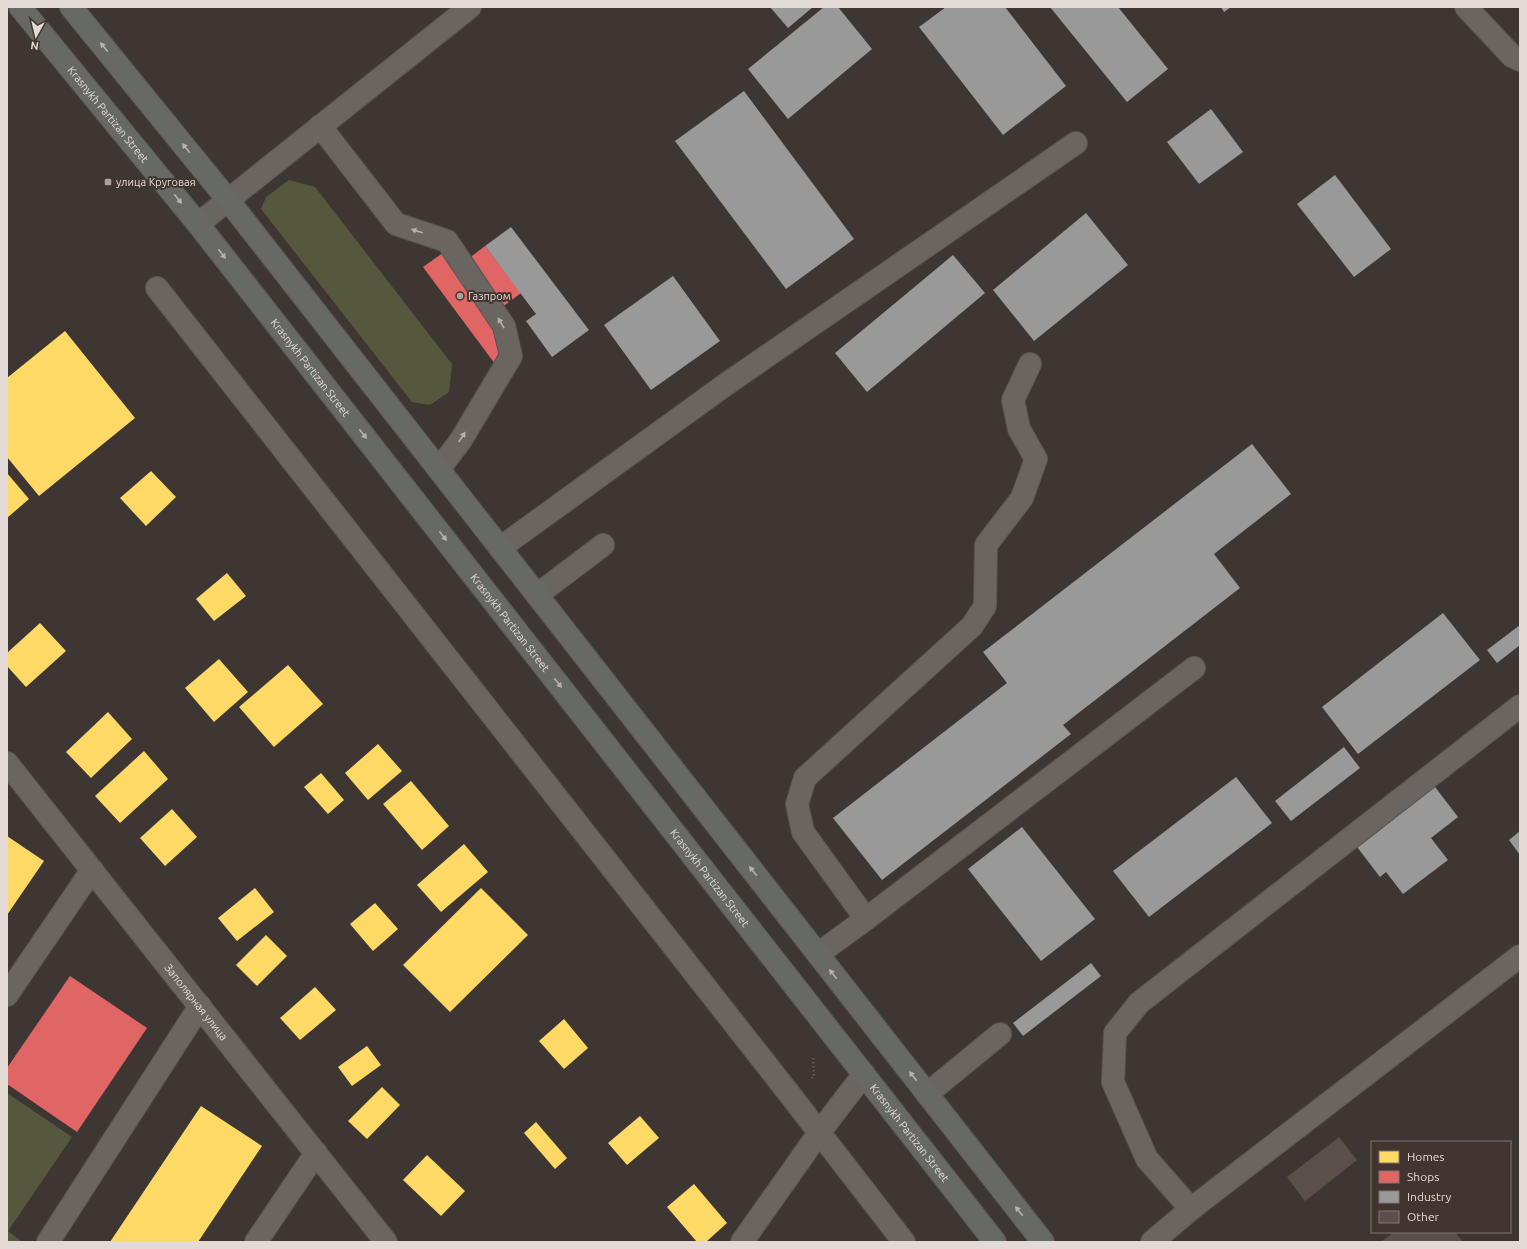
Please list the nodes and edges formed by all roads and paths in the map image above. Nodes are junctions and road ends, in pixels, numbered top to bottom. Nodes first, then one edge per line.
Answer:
1 (20, 7) edge
2 (71, 7) edge
3 (470, 7) edge
4 (1466, 7) edge
5 (1520, 60) edge
6 (320, 126) junction
7 (1076, 143) dead end
8 (228, 200) junction
9 (198, 224) junction
10 (157, 288) dead end
11 (1030, 364) dead end
12 (439, 469) junction
13 (603, 545) dead end
14 (500, 548) junction
15 (537, 595) junction
16 (1194, 668) dead end
17 (1520, 706) edge
18 (7, 763) edge
19 (92, 870) junction
20 (866, 919) junction
21 (818, 954) junction
22 (1520, 956) edge
23 (7, 995) edge
24 (200, 1006) junction
25 (1000, 1034) dead end
26 (864, 1074) junction
27 (927, 1094) junction
28 (819, 1133) junction
29 (316, 1153) junction
30 (1191, 1209) junction
31 (48, 1242) edge
32 (256, 1242) edge
33 (386, 1242) edge
34 (742, 1242) edge
35 (904, 1242) edge
36 (995, 1242) edge
37 (1043, 1242) edge
38 (1152, 1242) edge

1 -> 9 main road, Krasnykh Partizan Street
8 -> 2 main road
3 - 6 street
4 - 5 street
6 - 8 street
12 -> 6 street
7 - 14 street
8 - 9 street
8 - 12 main road
9 -> 26 main road, Krasnykh Partizan Street
10 - 28 street
11 - 20 street
12 - 14 main road
13 - 15 street
14 - 15 main road
21 -> 15 main road
16 - 20 street
17 - 30 street
18 - 19 street, Заполярная улица
19 - 23 street
19 - 24 street, Заполярная улица
20 - 21 street
27 -> 21 main road
22 - 30 street
24 - 29 street, Заполярная улица
24 - 31 street
25 - 27 street
26 - 28 street
26 - 36 main road, Krasnykh Partizan Street
37 -> 27 main road
28 - 34 street
28 - 35 street
29 - 32 street
29 - 33 street, Заполярная улица
30 - 38 street

